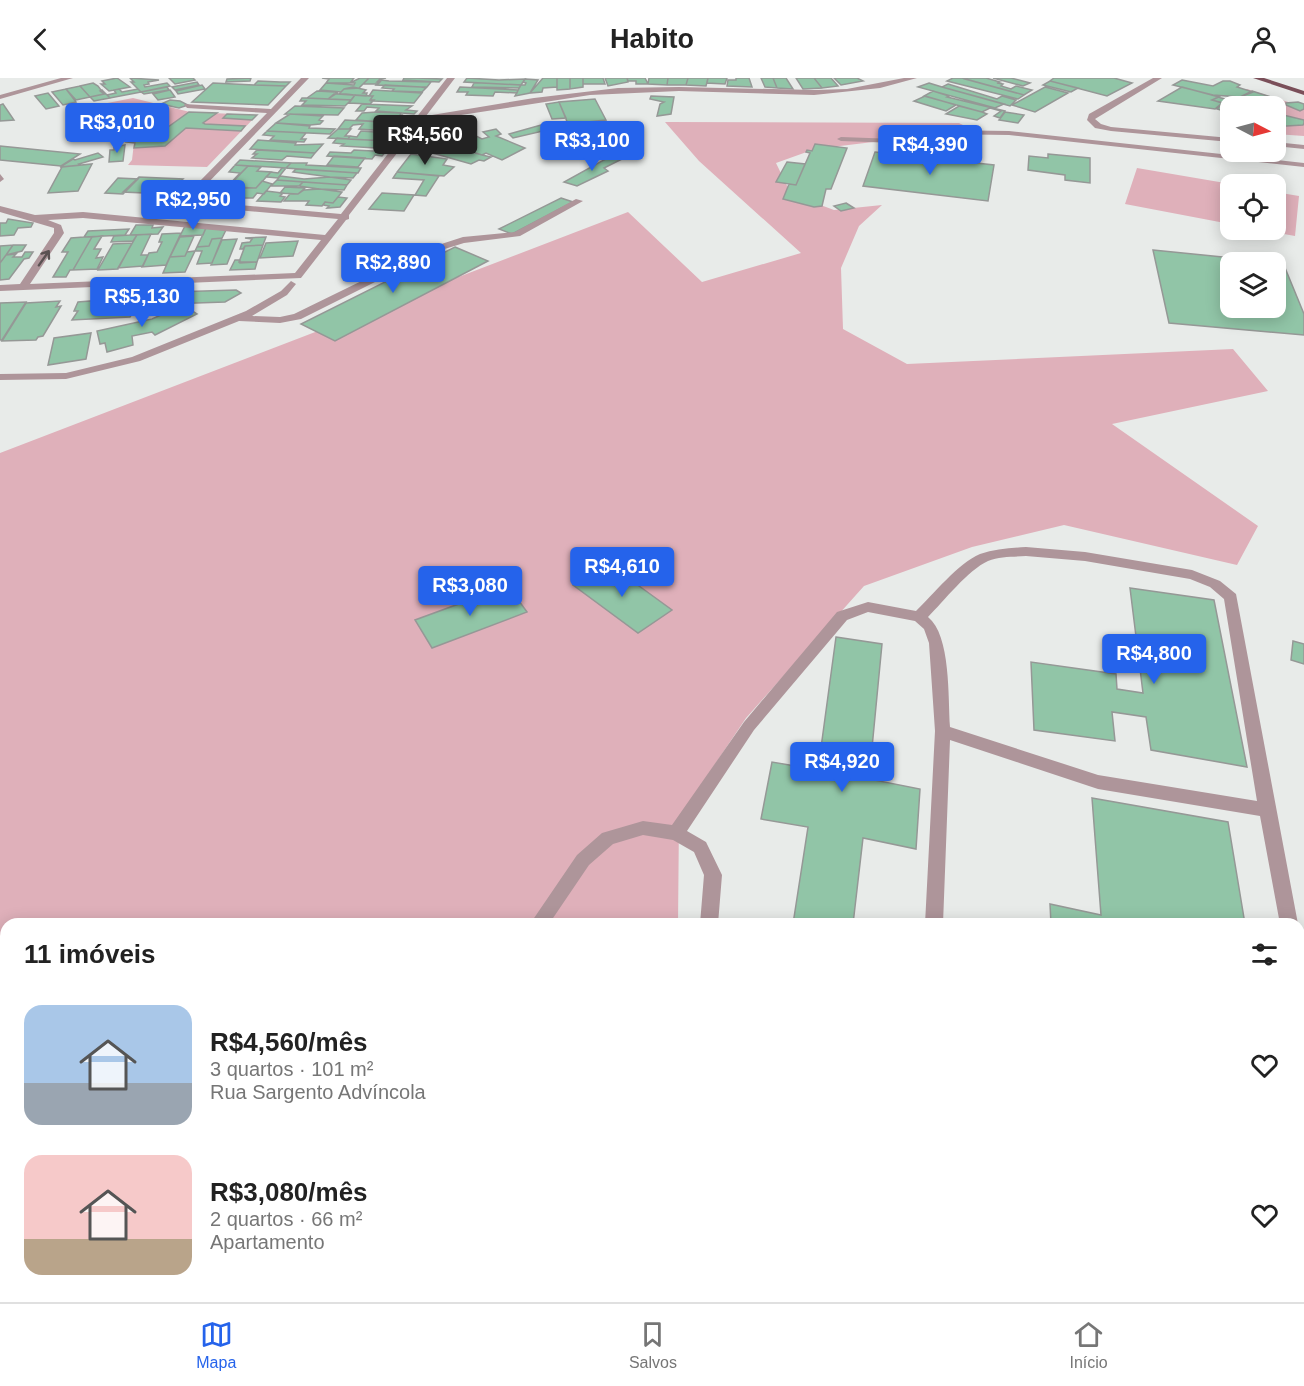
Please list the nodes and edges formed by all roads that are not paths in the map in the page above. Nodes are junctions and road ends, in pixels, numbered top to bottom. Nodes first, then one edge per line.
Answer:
1 (69, 78) edge
2 (304, 78) edge
3 (452, 78) edge
4 (912, 78) edge
5 (1158, 78) edge
6 (1257, 78) edge
7 (1304, 93) edge
8 (0, 97) edge
9 (187, 106) dead end
10 (273, 111) junction
11 (421, 119) junction
12 (841, 139) dead end
13 (1220, 139) edge
14 (1286, 145) edge
15 (1304, 147) edge
16 (1304, 165) edge
17 (579, 201) dead end
18 (0, 210) edge
19 (345, 217) junction
20 (35, 218) junction
21 (329, 238) junction
22 (295, 280) junction
23 (23, 287) junction
24 (0, 288) edge
25 (238, 318) junction
26 (0, 377) edge
27 (919, 617) junction
28 (943, 731) junction
29 (1268, 810) junction
30 (676, 833) junction
31 (543, 918) edge
32 (709, 918) edge
33 (934, 918) edge
34 (1288, 918) edge

1 - 8 street
2 - 10 street
3 - 11 street
4 - 11 street
5 - 13 street
6 - 7 main road
9 - 10 street
10 - 19 street
11 - 19 street
12 - 16 street
14 - 15 street
17 - 25 street
18 - 20 street
19 - 21 street
20 - 21 street
23 -> 20 street
21 - 22 street
22 - 23 street
22 - 25 street
23 - 24 street
25 - 26 street
27 - 28 street
27 - 29 street
27 - 30 street
28 - 29 street
28 - 33 street
29 - 34 street
30 - 31 street
30 - 32 street

